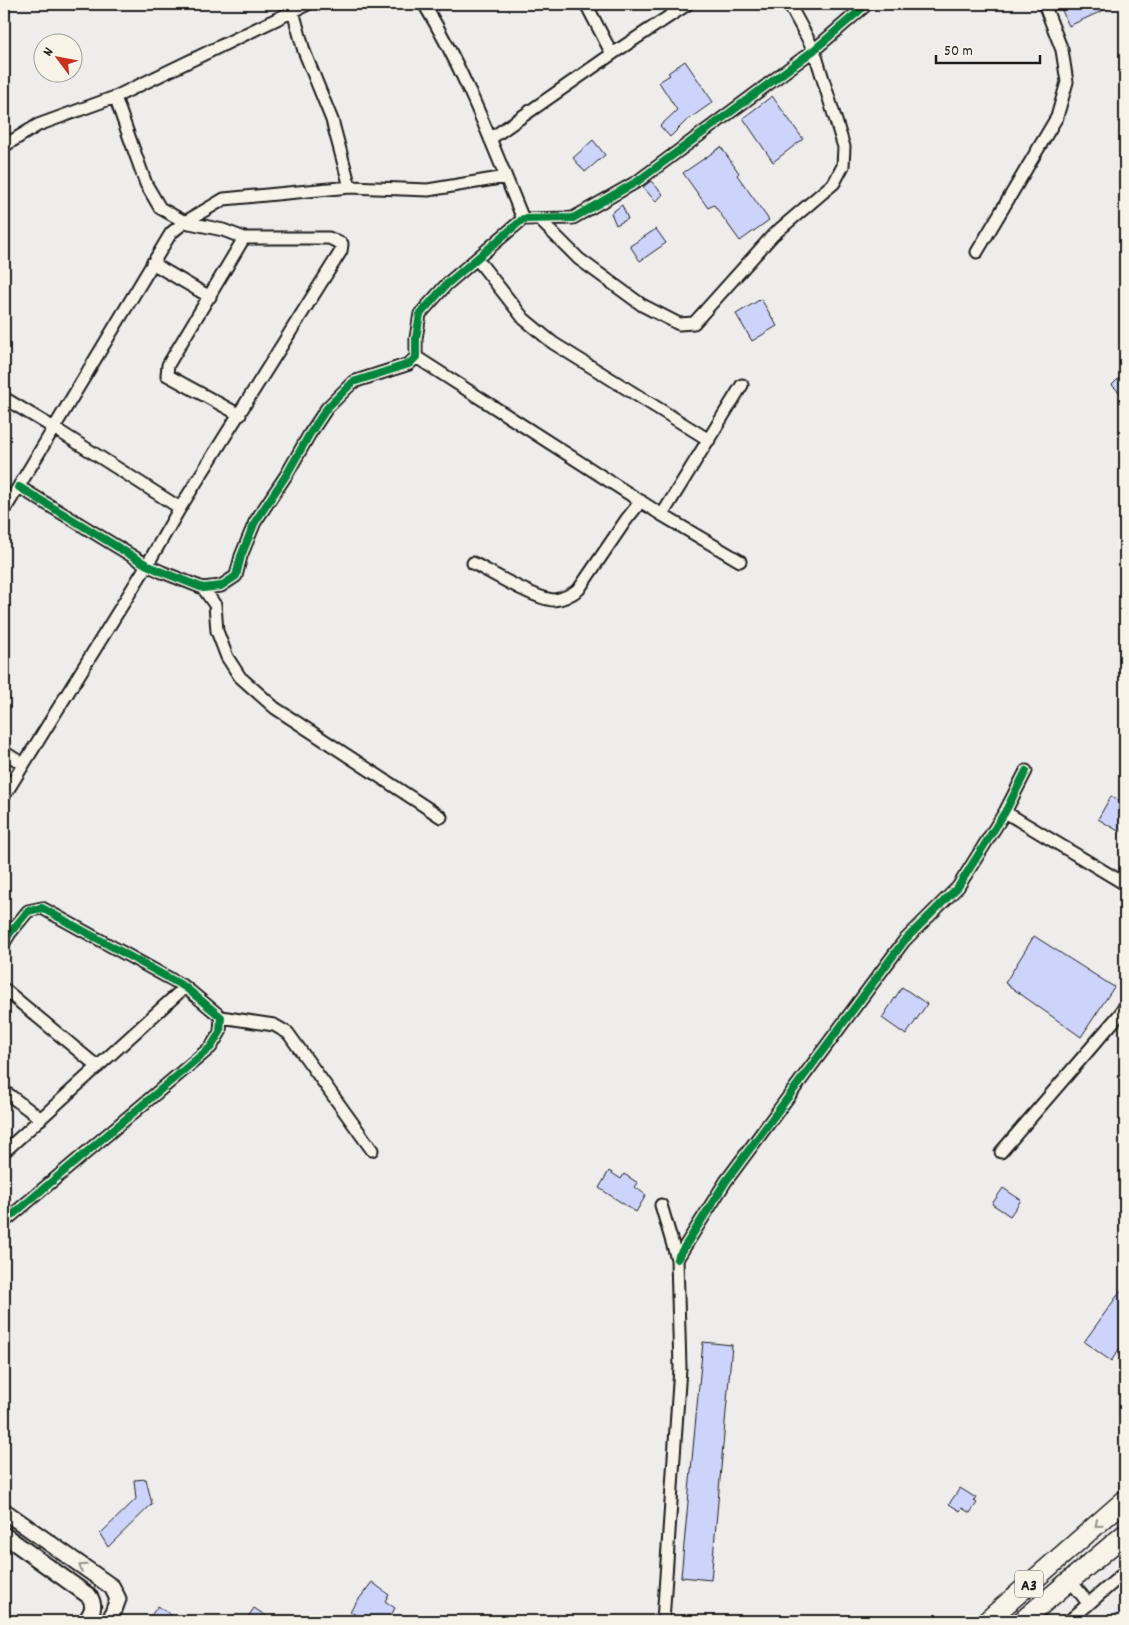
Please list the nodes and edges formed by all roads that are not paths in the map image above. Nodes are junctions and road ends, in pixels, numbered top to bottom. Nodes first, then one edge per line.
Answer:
1 (308, 4) edge
2 (424, 4) edge
3 (586, 4) edge
4 (688, 4) edge
5 (789, 4) edge
6 (868, 4) edge
7 (1044, 4) edge
8 (293, 11) junction
9 (814, 50) junction
10 (612, 54) junction
11 (114, 96) junction
12 (490, 139) junction
13 (4, 146) edge
14 (506, 177) junction
15 (350, 187) junction
16 (523, 219) junction
17 (539, 219) junction
18 (185, 222) junction
19 (244, 238) junction
20 (977, 252) dead end
21 (477, 259) junction
22 (152, 263) junction
23 (210, 298) junction
24 (416, 357) junction
25 (742, 385) dead end
26 (4, 398) edge
27 (240, 415) junction
28 (54, 428) junction
29 (709, 440) junction
30 (19, 487) junction
31 (641, 501) junction
32 (6, 503) edge
33 (180, 508) junction
34 (662, 515) junction
35 (740, 561) dead end
36 (473, 563) dead end
37 (147, 565) junction
38 (204, 588) junction
39 (4, 752) edge
40 (23, 764) junction
41 (1026, 771) dead end
42 (4, 796) edge
43 (1005, 812) junction
44 (442, 816) dead end
45 (1125, 884) edge
46 (4, 943) edge
47 (186, 987) junction
48 (4, 989) edge
49 (1125, 1006) edge
50 (220, 1017) junction
51 (98, 1066) junction
52 (4, 1091) edge
53 (41, 1119) junction
54 (372, 1150) dead end
55 (4, 1152) edge
56 (1001, 1152) dead end
57 (661, 1205) dead end
58 (4, 1222) edge
59 (677, 1259) junction
60 (1125, 1500) edge
61 (4, 1511) edge
62 (1125, 1534) edge
63 (4, 1536) edge
64 (1070, 1547) junction
65 (1086, 1566) junction
66 (1125, 1572) edge
67 (1070, 1580) junction
68 (1088, 1603) junction
69 (86, 1621) edge
70 (110, 1621) edge
71 (663, 1621) edge
72 (988, 1621) edge
73 (1022, 1621) edge
74 (1069, 1621) edge

1 - 8 street
2 - 12 street
3 - 10 street
4 - 10 street
5 - 9 street
6 - 9 street
7 - 20 street
8 - 11 street
8 - 15 street
9 - 17 street
9 - 17 street
10 - 12 street
11 - 13 street
11 - 18 street
12 - 14 street
14 - 15 street
14 - 16 street
15 - 18 street
16 - 17 street
16 - 21 street
18 - 19 street
18 - 22 street
19 - 23 street
19 - 27 street
21 - 24 street
21 - 29 street
22 - 23 street
22 - 28 street
23 - 27 street
24 - 31 street
24 - 38 street
25 - 29 street
26 - 28 street
27 - 33 street
28 - 30 street
28 - 33 street
29 - 34 street
30 - 32 street
30 - 37 street
31 - 34 street
31 - 36 street
33 - 37 street
34 - 35 street
37 - 38 street
37 - 40 street
38 - 44 street
39 - 40 street
40 - 42 street
41 - 43 street
43 - 45 street
43 - 59 street
46 - 47 street
47 - 50 street
47 - 51 street
48 - 51 street
49 - 56 street
50 - 54 street
50 - 58 street
51 - 53 street
52 - 53 street
53 - 55 street
57 - 59 street
59 - 71 street
60 -> 64 main road, A3
70 -> 61 street
62 - 65 main road, A3
63 - 69 street
64 - 65 main road
64 - 72 main road, A3
65 - 67 main road, A3
66 - 68 street
67 - 68 street
67 - 73 main road, A3
68 - 74 street

